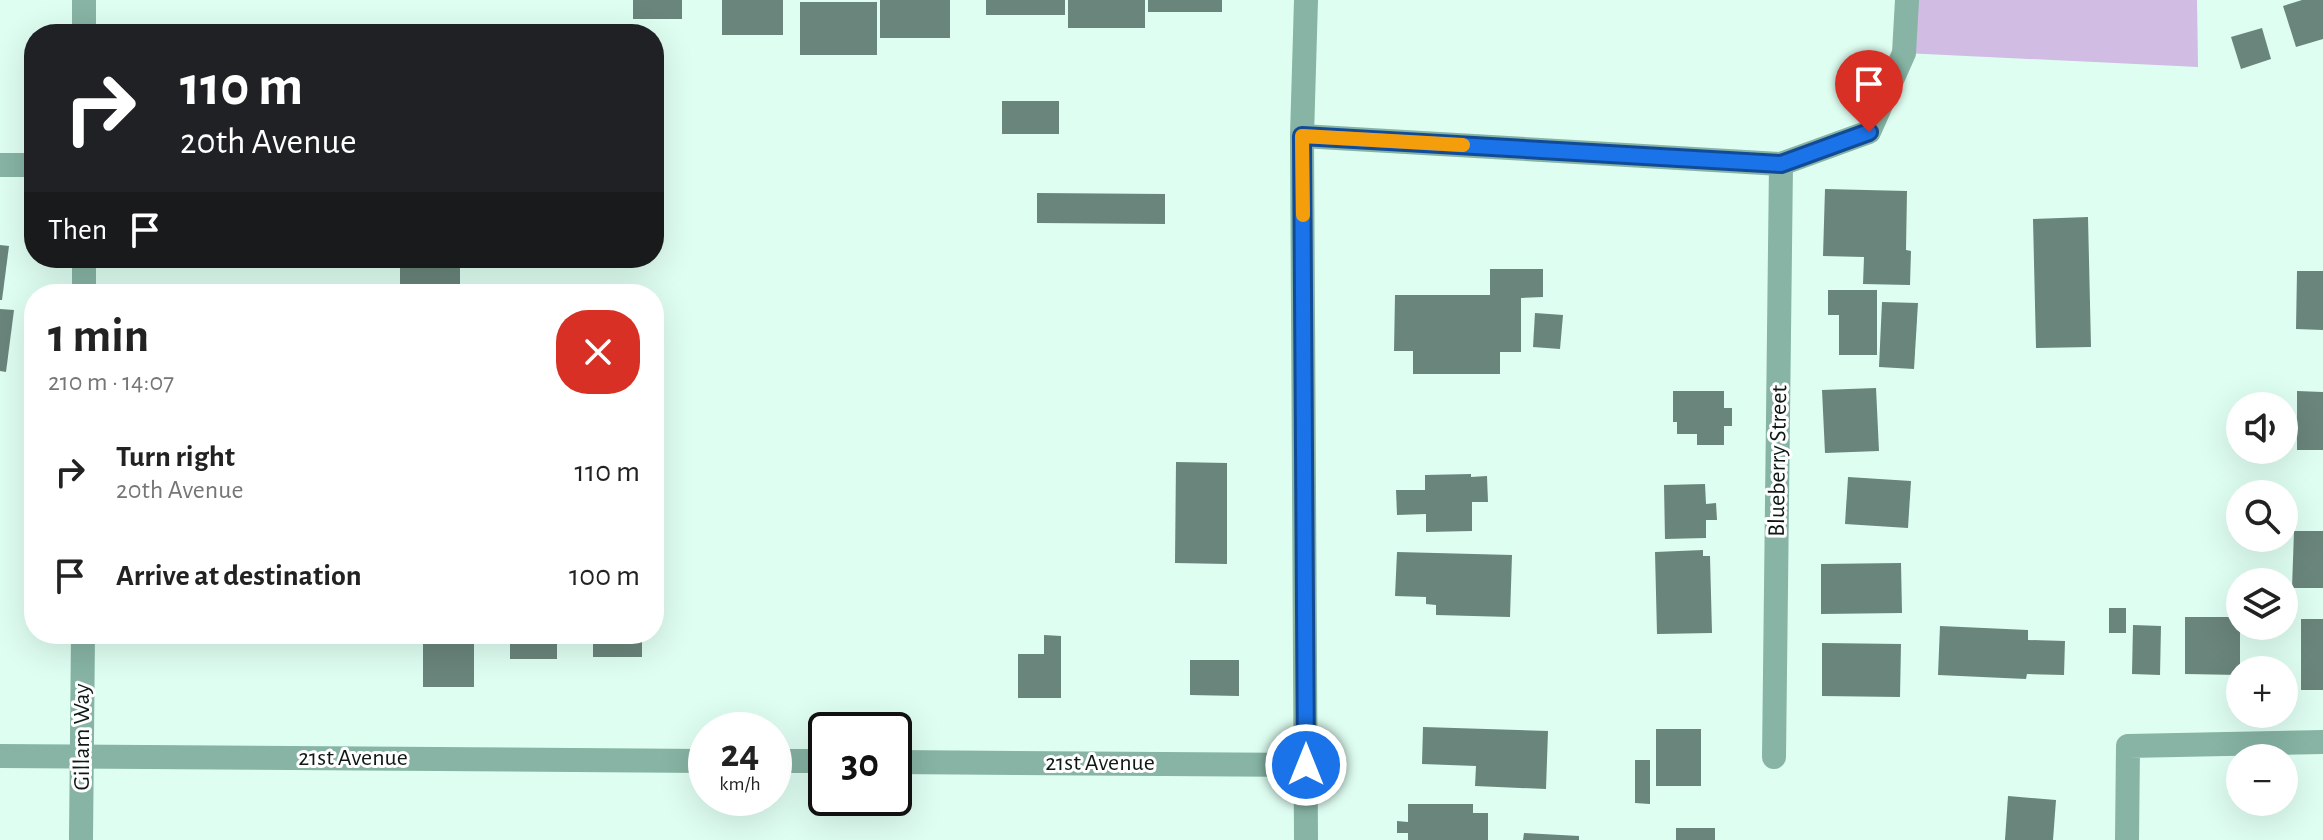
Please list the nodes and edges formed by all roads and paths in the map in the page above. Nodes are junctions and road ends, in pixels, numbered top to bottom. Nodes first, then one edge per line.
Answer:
1 (84, 0) edge
2 (1306, 0) edge
3 (1907, 0) edge
4 (84, 24) edge
5 (1302, 136) junction
6 (1781, 164) junction
7 (0, 165) edge
8 (24, 165) edge
9 (83, 644) edge
10 (2323, 742) edge
11 (0, 756) edge
12 (82, 756) junction
13 (1774, 757) dead end
14 (688, 761) edge
15 (912, 762) edge
16 (1306, 765) junction
17 (81, 840) edge
18 (1306, 840) edge
19 (2127, 840) edge

1 - 4 street
2 - 5 street
3 - 6 street
5 - 6 street
5 - 16 street
6 - 13 street, Blueberry Street
7 - 8 street
9 - 12 street, Gillam Way
10 - 19 street
11 - 12 street, 21st Avenue
12 - 14 street, 21st Avenue
12 - 17 street, Gillam Way
15 - 16 street, 21st Avenue
16 - 18 street

